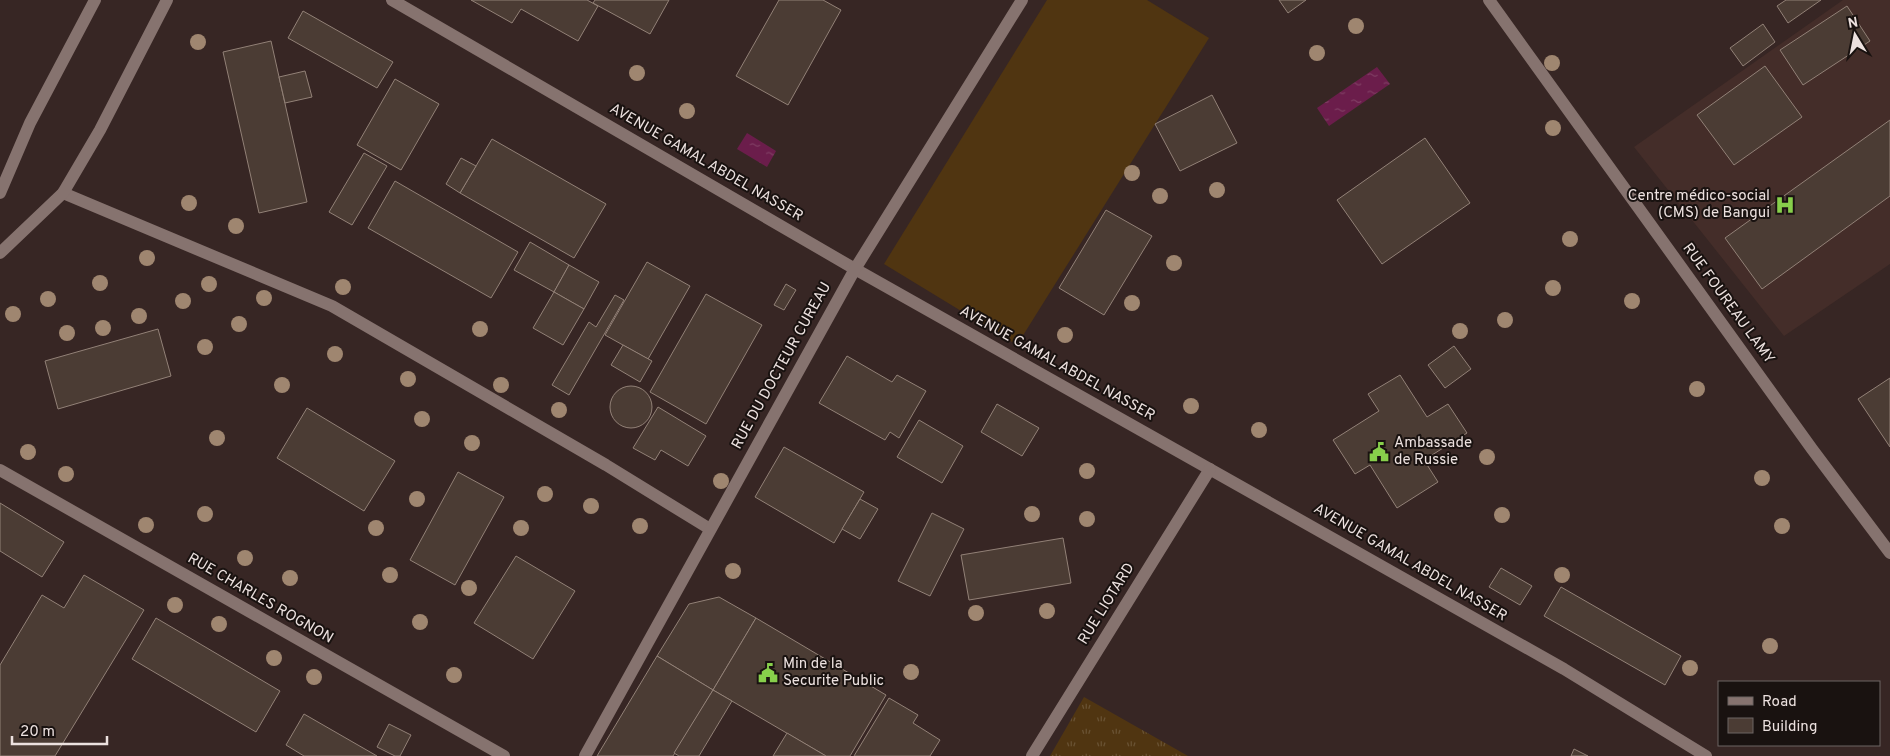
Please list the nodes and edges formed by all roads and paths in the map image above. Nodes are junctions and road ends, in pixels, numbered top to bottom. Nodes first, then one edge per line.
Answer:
1 (95, 0) edge
2 (167, 0) edge
3 (392, 0) edge
4 (1022, 0) edge
5 (1489, 0) edge
6 (0, 193) edge
7 (63, 193) junction
8 (0, 253) edge
9 (855, 268) junction
10 (1210, 469) junction
11 (0, 470) edge
12 (710, 529) junction
13 (1890, 553) edge
14 (504, 756) edge
15 (584, 756) edge
16 (1032, 756) edge
17 (1706, 756) edge

1 - 6 street
2 - 7 street
3 - 9 street, AVENUE GAMAL ABDEL NASSER
4 - 9 street, RUE DU DOCTEUR CUREAU
5 - 13 street, RUE FOUREAU LAMY
7 - 8 street
7 - 12 street
9 - 10 street, AVENUE GAMAL ABDEL NASSER
9 - 12 street, RUE DU DOCTEUR CUREAU
10 - 16 street, RUE LIOTARD
10 - 17 street, AVENUE GAMAL ABDEL NASSER
11 - 14 street, RUE CHARLES ROGNON
12 - 15 street, RUE DU DOCTEUR CUREAU

